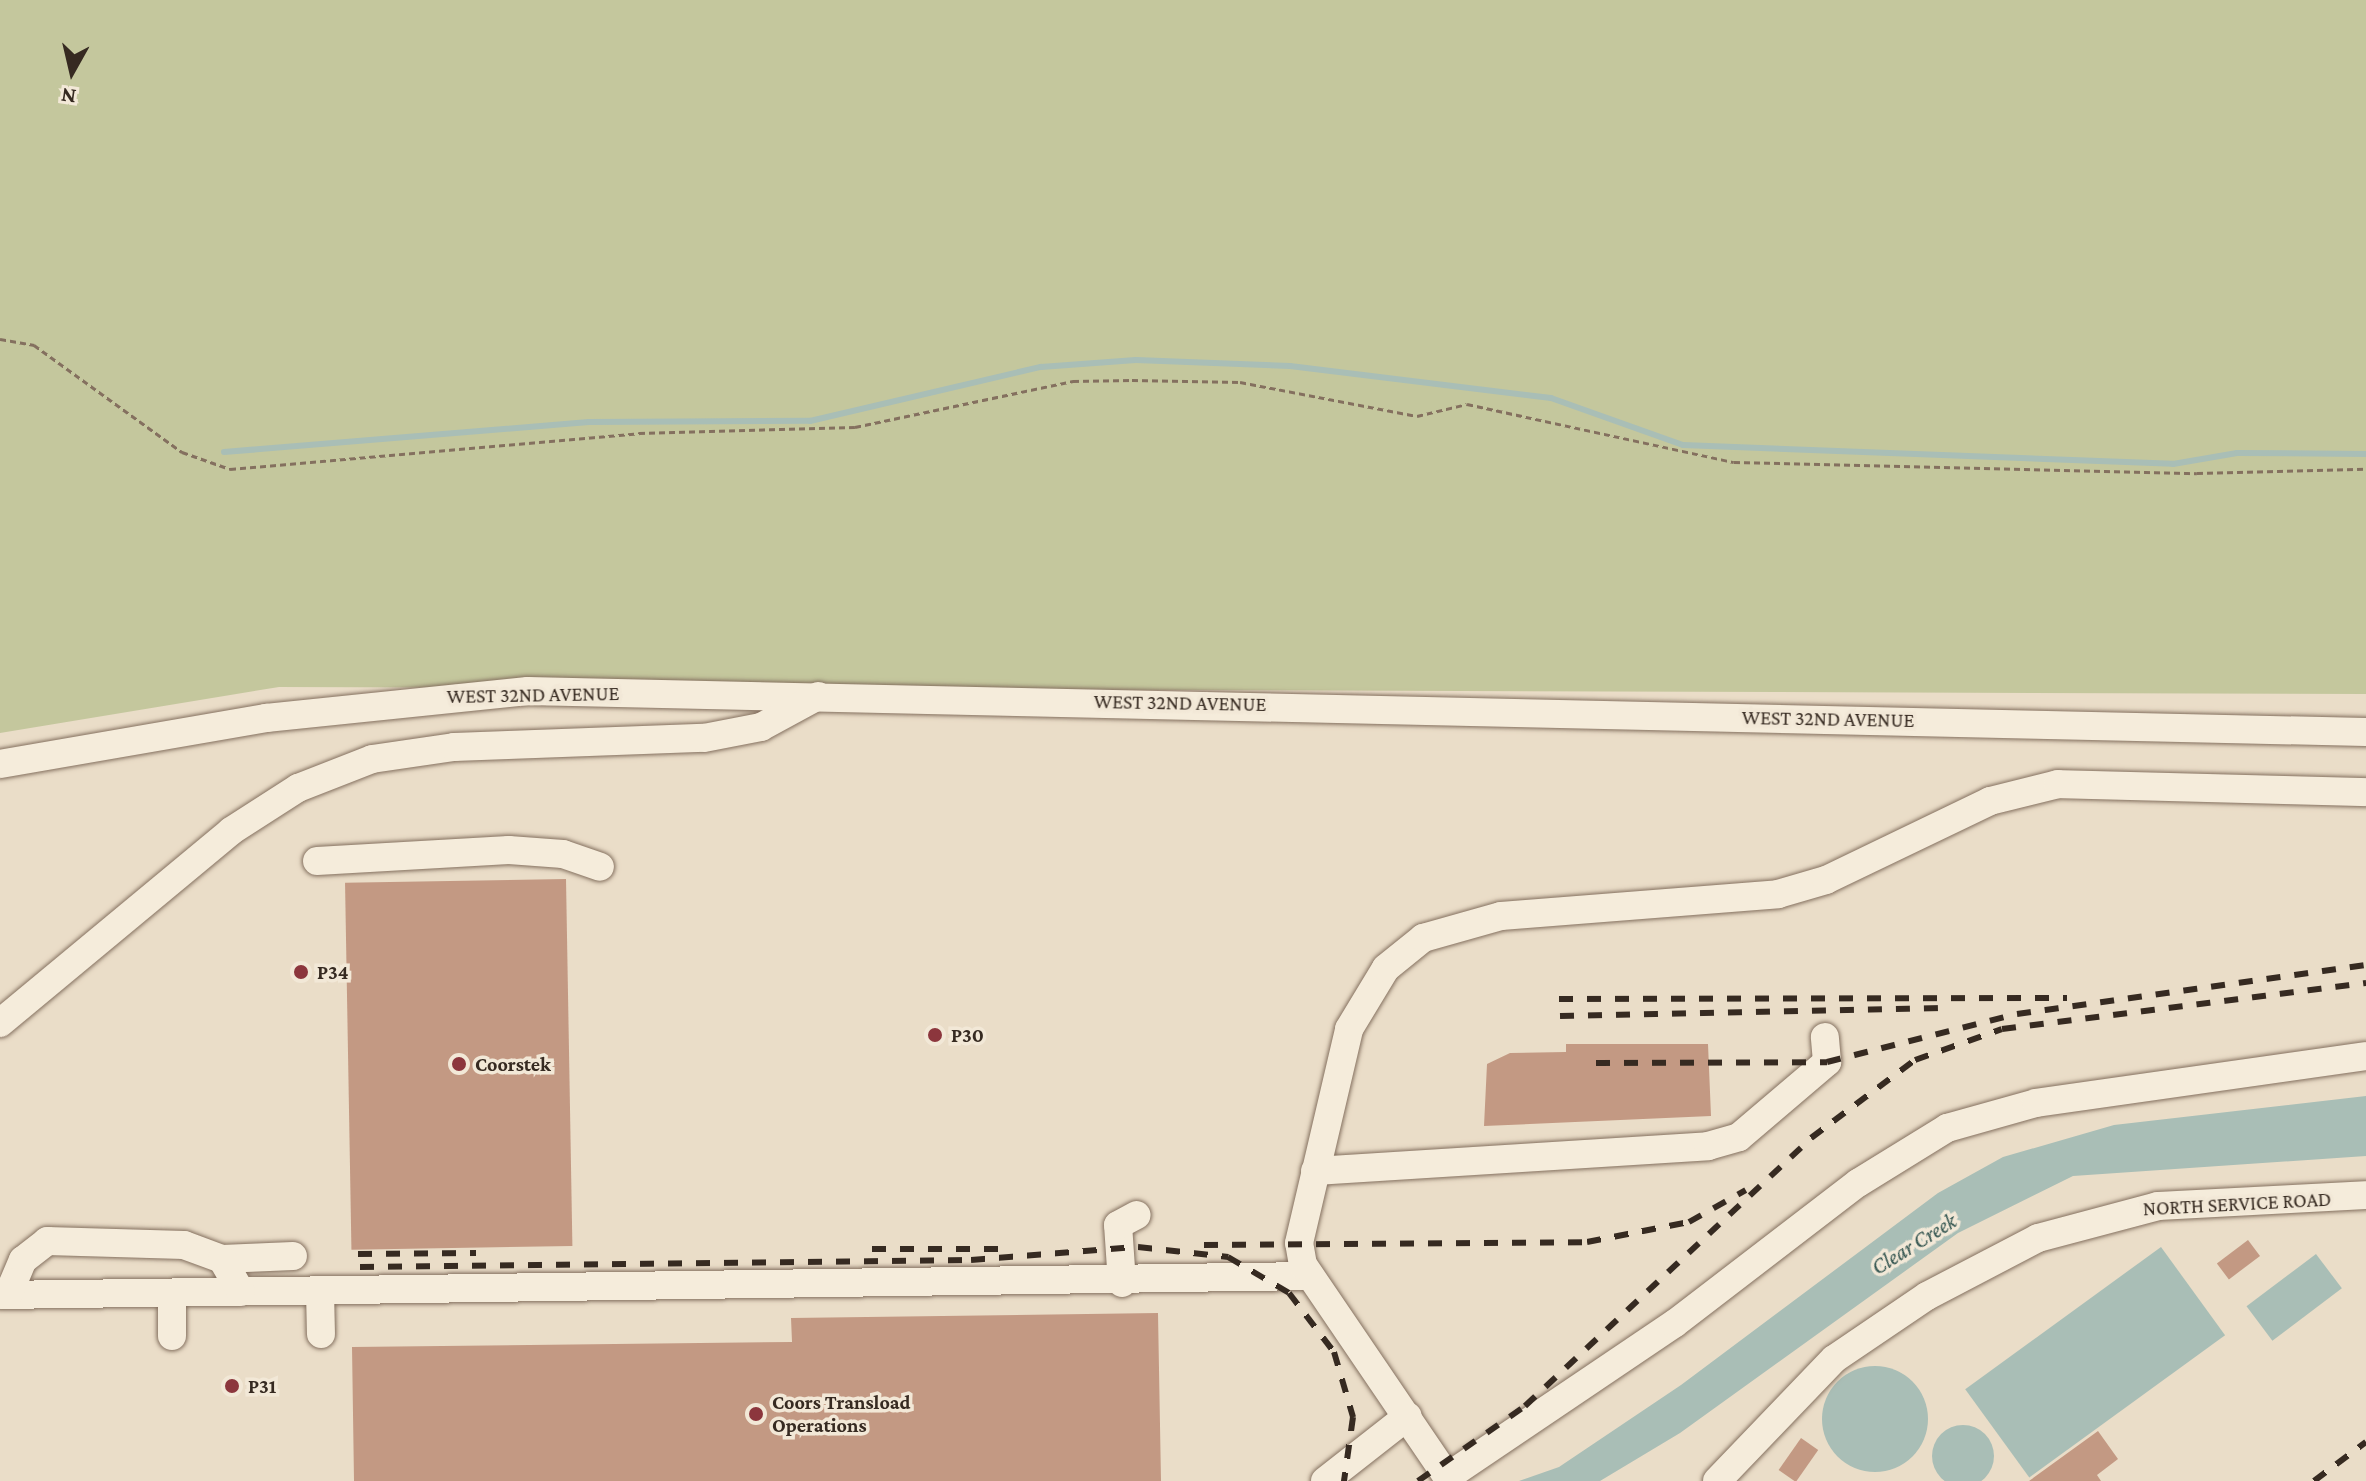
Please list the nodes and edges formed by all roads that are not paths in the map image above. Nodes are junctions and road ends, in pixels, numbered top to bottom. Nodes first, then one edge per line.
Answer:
1 (822, 694) junction
2 (2366, 732) edge
3 (0, 764) edge
4 (2366, 792) edge
5 (317, 861) dead end
6 (600, 867) dead end
7 (0, 1023) edge
8 (1825, 1037) dead end
9 (2366, 1056) edge
10 (1315, 1171) junction
11 (2366, 1195) edge
12 (1137, 1215) dead end
13 (293, 1256) dead end
14 (222, 1259) junction
15 (1310, 1276) junction
16 (1122, 1283) junction
17 (320, 1291) junction
18 (241, 1292) junction
19 (172, 1293) junction
20 (4, 1295) edge
21 (321, 1334) dead end
22 (172, 1336) dead end
23 (1408, 1416) junction
24 (1448, 1479) edge
25 (1325, 1481) edge
26 (1717, 1481) edge

1 - 2 street, WEST 32ND AVENUE
1 - 3 street, WEST 32ND AVENUE
1 - 7 street
4 - 10 street
5 - 6 street
8 - 10 street
9 - 24 street
10 - 15 street
11 - 26 street, NORTH SERVICE ROAD
12 - 16 street
13 - 14 street
14 - 18 street
14 - 20 street
15 - 16 street
15 - 23 street
16 - 17 street
17 - 18 street
17 - 21 street
18 - 19 street
19 - 20 street
19 - 22 street
23 - 24 street
23 - 25 street

